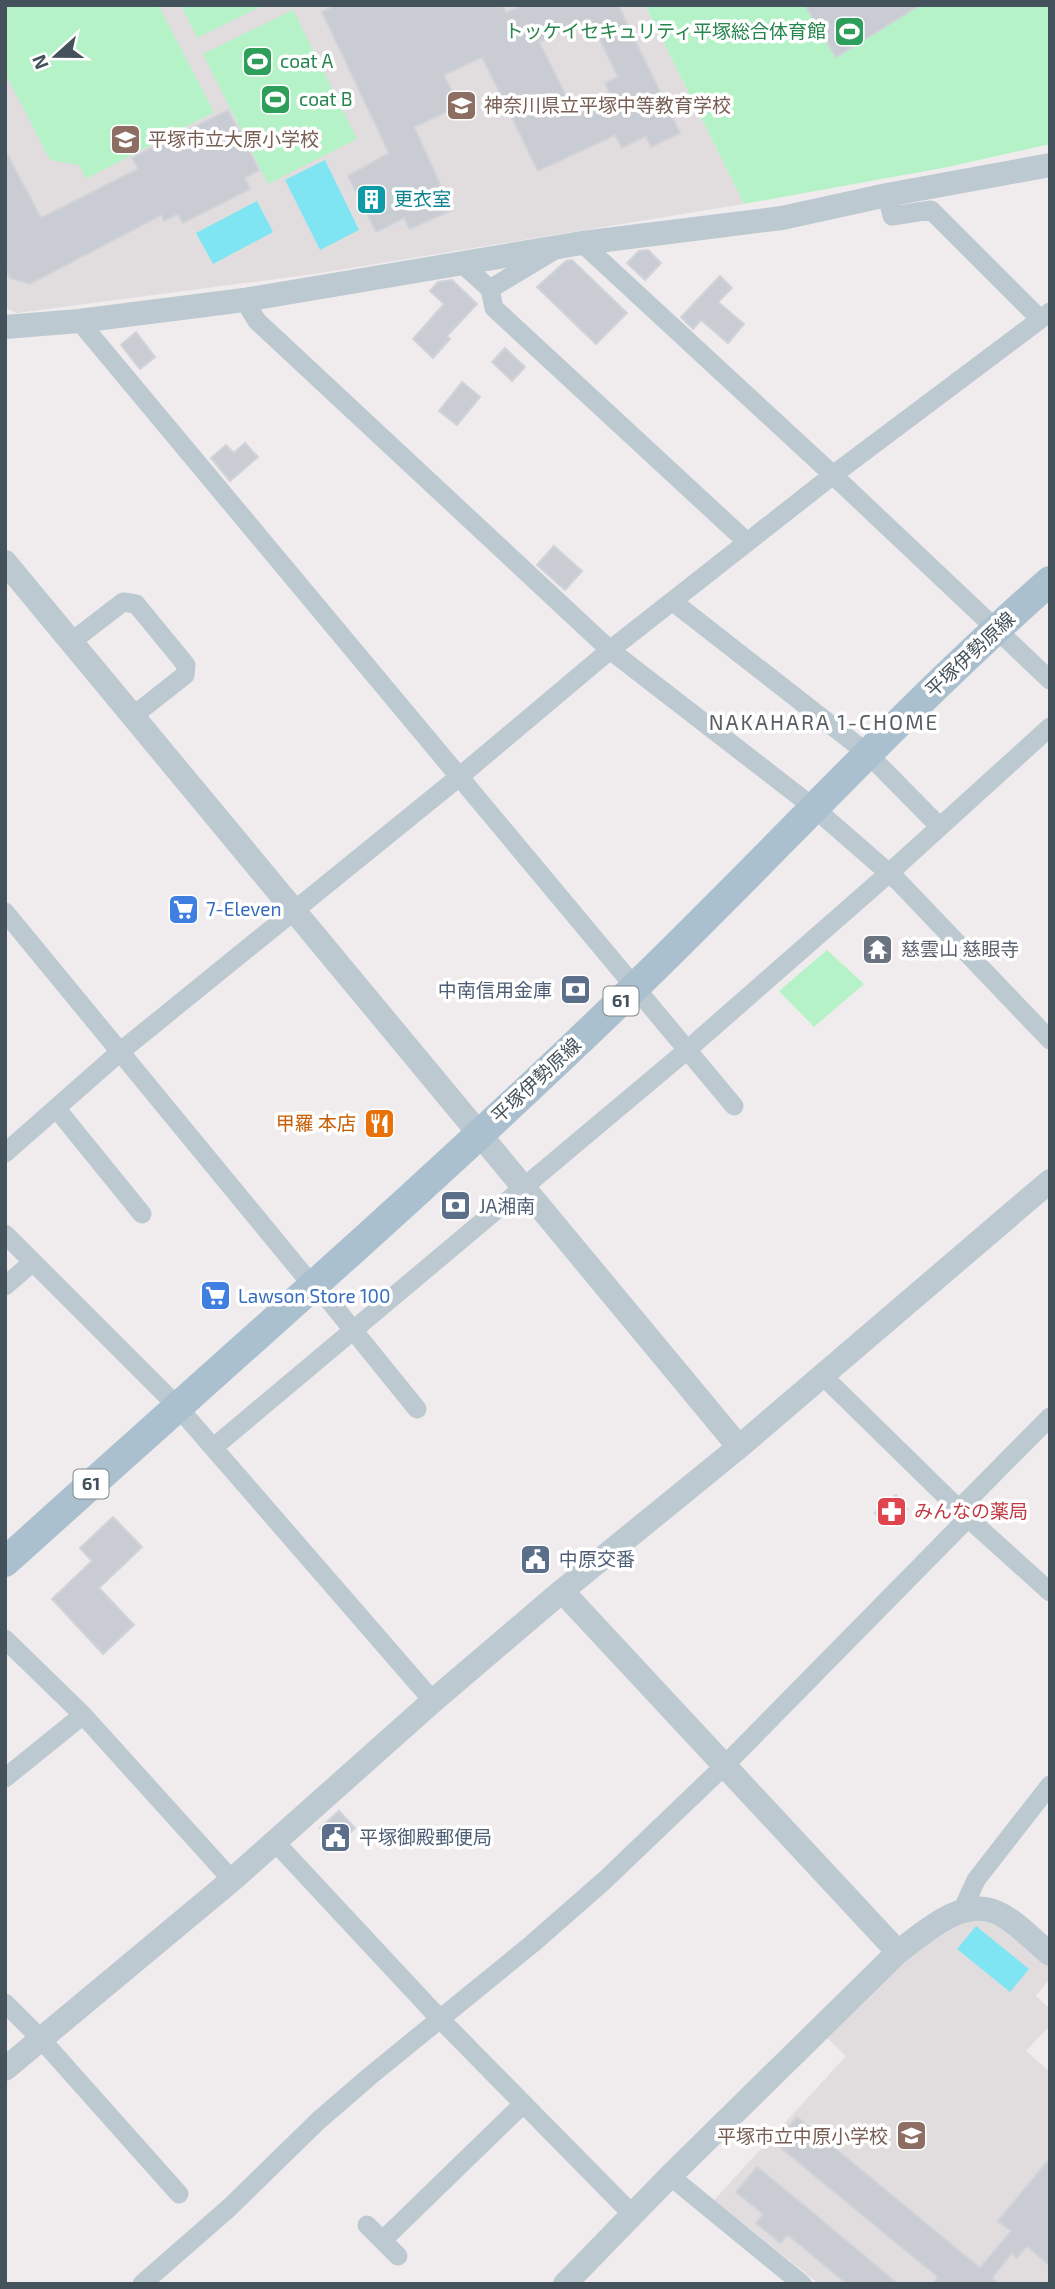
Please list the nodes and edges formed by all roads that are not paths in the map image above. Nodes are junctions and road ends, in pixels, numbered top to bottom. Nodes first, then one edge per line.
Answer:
1 (1050, 165) edge
2 (887, 195) junction
3 (571, 245) junction
4 (460, 262) junction
5 (490, 289) junction
6 (244, 300) junction
7 (1047, 314) edge
8 (79, 321) junction
9 (5, 327) edge
10 (833, 475) junction
11 (747, 542) junction
12 (5, 562) edge
13 (1050, 581) edge
14 (672, 601) junction
15 (995, 629) junction
16 (71, 642) junction
17 (610, 650) junction
18 (1050, 680) edge
19 (133, 716) junction
20 (1050, 727) edge
21 (867, 753) junction
22 (459, 777) junction
23 (813, 807) junction
24 (940, 827) junction
25 (888, 874) junction
26 (295, 911) junction
27 (5, 912) edge
28 (634, 988) junction
29 (1050, 1040) edge
30 (121, 1051) junction
31 (686, 1051) junction
32 (734, 1106) dead end
33 (56, 1108) junction
34 (478, 1133) junction
35 (5, 1153) edge
36 (1050, 1181) edge
37 (523, 1187) junction
38 (142, 1214) dead end
39 (5, 1234) edge
40 (33, 1262) junction
41 (314, 1284) junction
42 (5, 1286) edge
43 (353, 1330) junction
44 (823, 1377) junction
45 (177, 1406) junction
46 (417, 1409) dead end
47 (1050, 1417) edge
48 (214, 1447) junction
49 (739, 1447) junction
50 (963, 1514) junction
51 (5, 1562) edge
52 (1045, 1580) edge
53 (562, 1591) junction
54 (5, 1639) edge
55 (433, 1701) junction
56 (83, 1715) junction
57 (724, 1766) junction
58 (5, 1778) edge
59 (1050, 1784) edge
60 (275, 1842) junction
61 (232, 1880) junction
62 (962, 1911) junction
63 (898, 1952) junction
64 (1050, 1954) edge
65 (5, 2003) edge
66 (440, 2019) junction
67 (40, 2038) junction
68 (5, 2068) edge
69 (523, 2104) junction
70 (670, 2175) junction
71 (179, 2194) dead end
72 (632, 2214) junction
73 (367, 2225) dead end
74 (383, 2240) junction
75 (398, 2256) dead end
76 (142, 2284) edge
77 (565, 2284) edge
78 (802, 2284) edge

1 - 2 street
2 - 3 street
2 - 7 street
3 - 4 street
3 - 5 street
3 - 10 street
4 - 5 street
4 - 6 street
5 - 11 street
6 - 8 street
6 - 17 street
7 - 10 street
8 - 9 street
8 - 22 street
10 - 11 street
10 - 15 street
11 - 14 street
12 - 16 street
13 - 15 main road, 平塚伊勢原線 / 61
14 - 17 street
14 - 21 street
15 - 18 street
15 - 21 main road, 平塚伊勢原線 / 61
16 - 19 street
16 - 19 street
17 - 22 street
17 - 23 street
19 - 26 street
20 - 24 street
21 - 23 main road, 平塚伊勢原線 / 61
21 - 24 street
22 - 26 street
22 - 28 street
23 - 25 street
23 - 28 main road, 平塚伊勢原線 / 61
24 - 25 street
25 - 29 street
25 - 31 street
26 - 30 street
26 - 34 street
27 - 30 street
28 - 31 street
28 - 34 main road, 平塚伊勢原線 / 61
30 - 33 street
30 - 41 street
31 - 32 street
31 - 37 street
33 - 35 street
33 - 38 street
34 - 37 street
34 - 41 main road, 平塚伊勢原線 / 61
36 - 44 street
37 - 43 street
37 - 49 street
39 - 40 street
40 - 42 street
40 - 45 street
41 - 43 street
41 - 45 main road, 平塚伊勢原線 / 61
43 - 46 street
43 - 48 street
44 - 49 street
44 - 50 street
45 - 48 street
45 - 51 main road, 平塚伊勢原線 / 61
47 - 50 street
48 - 55 street
49 - 53 street
50 - 52 street
50 - 57 street
53 - 55 street
53 - 57 street
54 - 56 street
55 - 60 street
56 - 58 street
56 - 61 street
57 - 63 street
57 - 66 street
59 - 62 street
60 - 61 street
60 - 66 street
61 - 67 street
62 - 63 street
62 - 64 street
63 - 70 street
65 - 67 street
66 - 69 street
66 - 76 street
67 - 68 street
67 - 71 street
69 - 72 street
69 - 74 street
70 - 72 street
70 - 78 street
72 - 77 street
73 - 74 street
74 - 75 street

